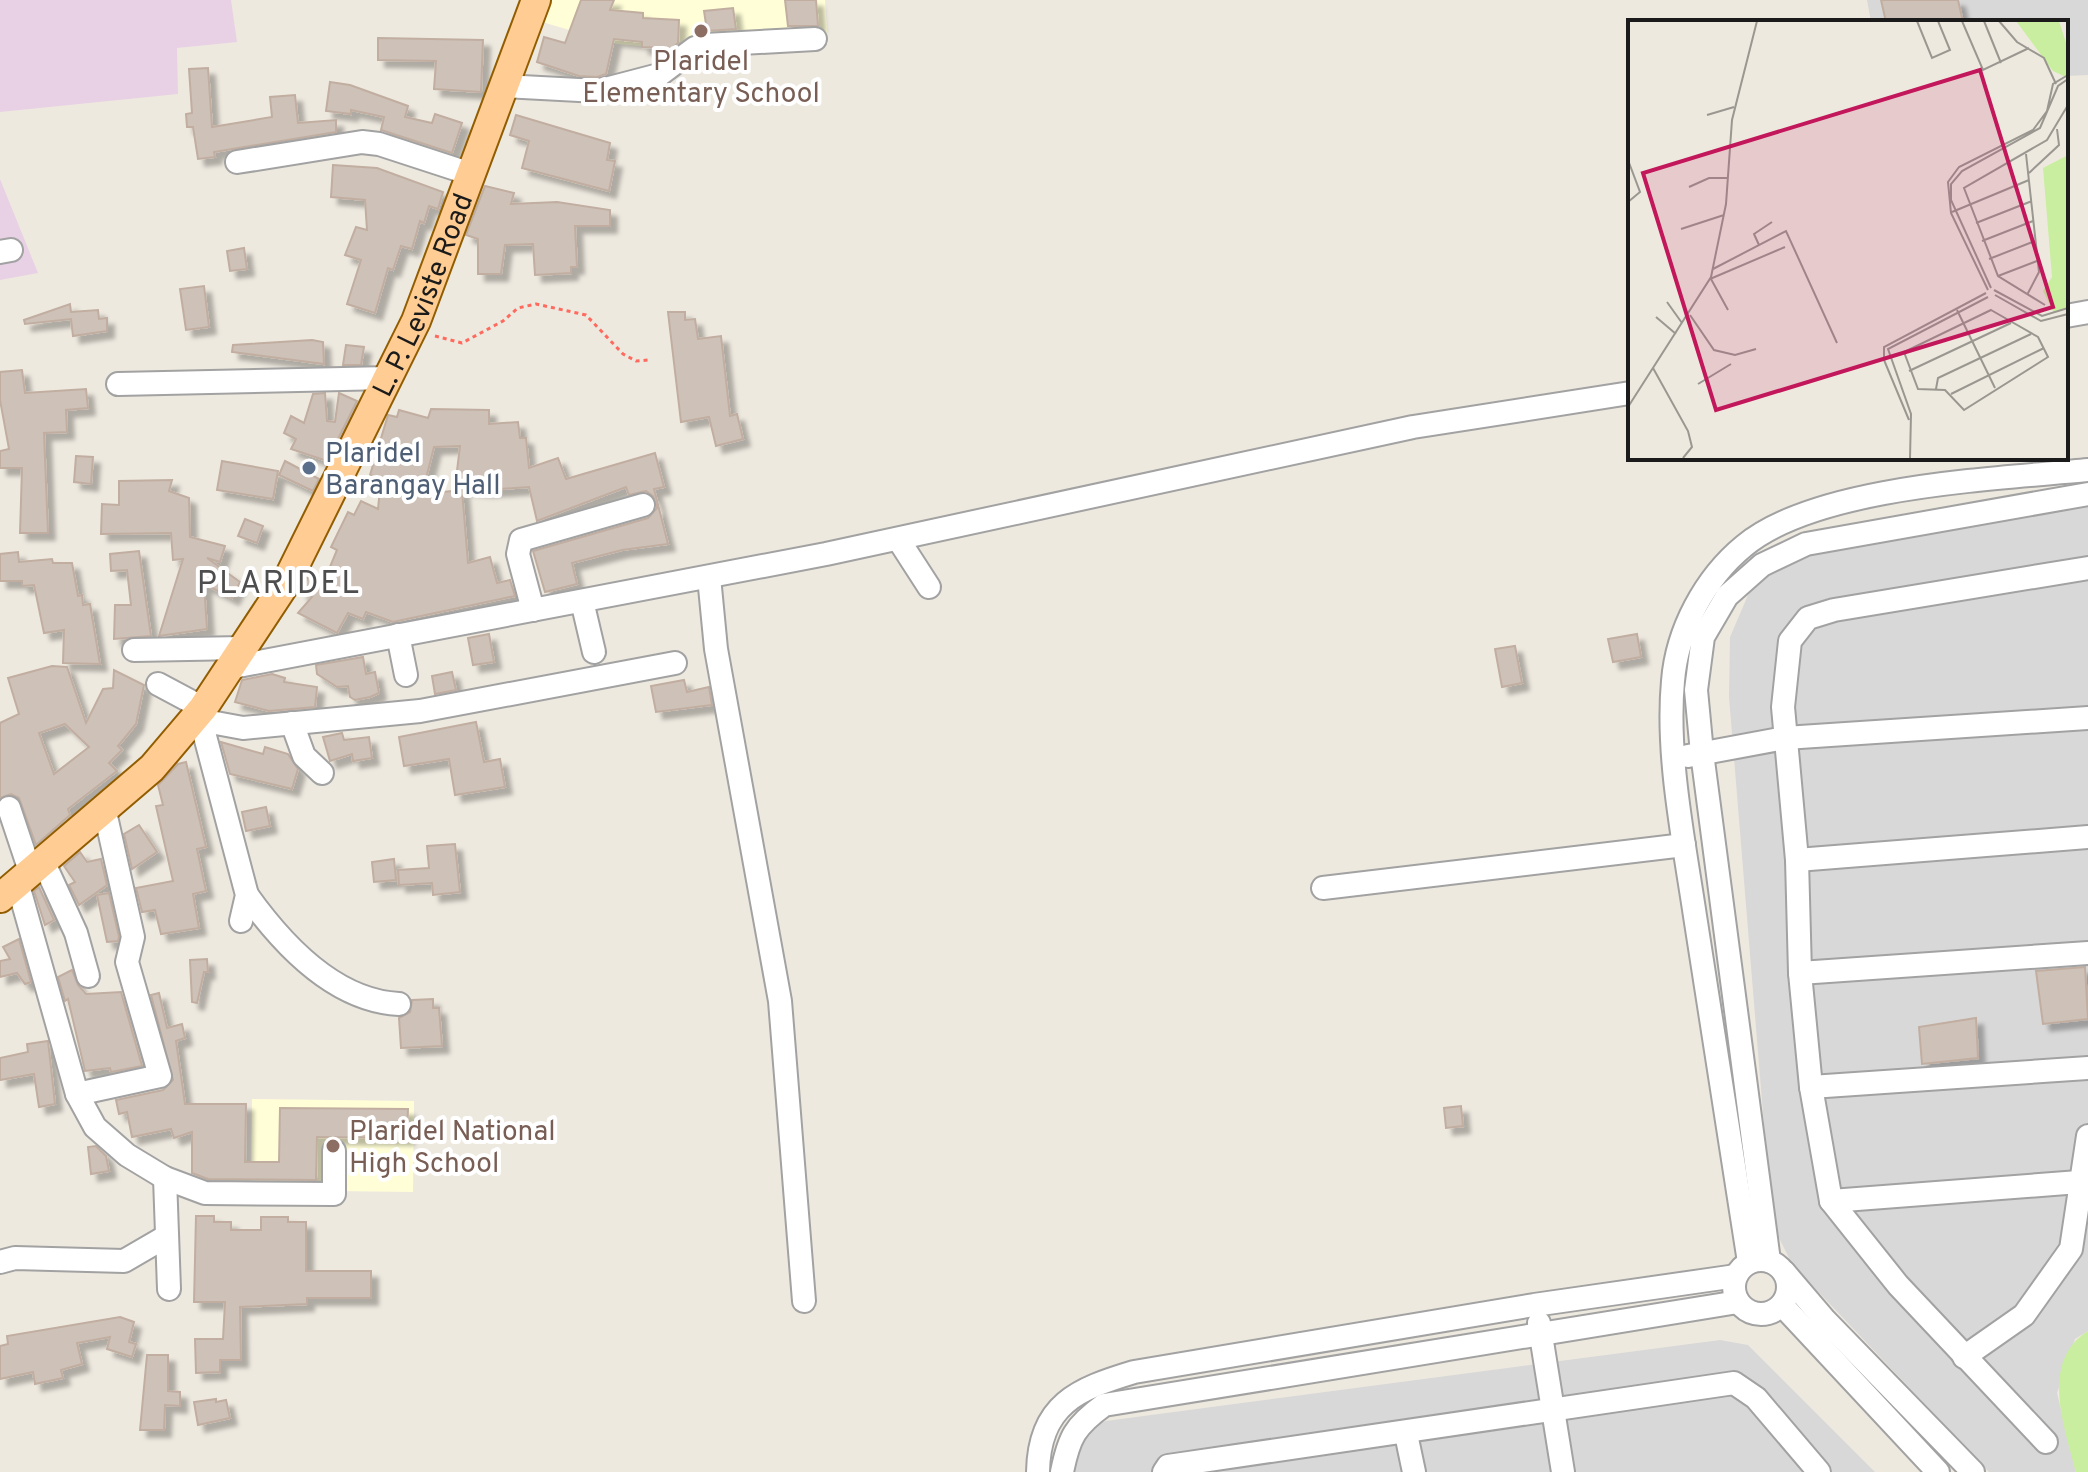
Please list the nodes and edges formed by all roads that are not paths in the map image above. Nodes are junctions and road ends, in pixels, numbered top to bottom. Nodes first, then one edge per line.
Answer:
1 (536, 0) edge
2 (815, 39) dead end
3 (503, 86) junction
4 (237, 162) dead end
5 (471, 174) junction
6 (2088, 312) edge
7 (2068, 316) edge
8 (388, 378) junction
9 (118, 384) dead end
10 (1628, 393) edge
11 (2088, 470) edge
12 (2088, 494) edge
13 (643, 505) dead end
14 (898, 539) junction
15 (2088, 568) edge
16 (709, 577) junction
17 (929, 587) dead end
18 (582, 601) junction
19 (533, 610) junction
20 (398, 635) junction
21 (134, 650) dead end
22 (594, 652) dead end
23 (235, 658) junction
24 (675, 663) dead end
25 (406, 675) dead end
26 (158, 684) dead end
27 (199, 716) junction
28 (2088, 718) edge
29 (292, 723) junction
30 (1785, 738) junction
31 (1702, 753) junction
32 (1675, 759) junction
33 (322, 773) dead end
34 (9, 808) dead end
35 (105, 812) junction
36 (2088, 837) edge
37 (1684, 845) junction
38 (1797, 860) junction
39 (23, 880) edge
40 (1323, 888) dead end
41 (247, 895) junction
42 (241, 921) dead end
43 (2088, 953) edge
44 (1800, 973) junction
45 (88, 976) dead end
46 (399, 1004) dead end
47 (2088, 1068) edge
48 (1811, 1087) junction
49 (77, 1094) junction
50 (2088, 1136) edge
51 (334, 1151) dead end
52 (165, 1178) junction
53 (2079, 1182) junction
54 (1831, 1201) junction
55 (167, 1236) junction
56 (0, 1262) edge
57 (1760, 1268) junction
58 (169, 1289) dead end
59 (804, 1301) dead end
60 (1738, 1302) junction
61 (1534, 1305) junction
62 (1782, 1305) junction
63 (1542, 1335) junction
64 (1964, 1357) junction
65 (1555, 1409) junction
66 (1406, 1434) junction
67 (2046, 1442) dead end
68 (1038, 1472) edge
69 (1062, 1472) edge
70 (1164, 1472) edge
71 (1414, 1472) edge
72 (1563, 1472) edge
73 (1819, 1472) edge
74 (1938, 1472) edge
75 (1973, 1472) edge

1 - 3 main road, L. P. Leviste Road
2 - 3 street
3 - 5 main road, L. P. Leviste Road
4 - 5 street
5 - 8 main road, L. P. Leviste Road
6 - 7 street
8 - 9 street
8 - 23 main road, L. P. Leviste Road
10 - 14 street
11 - 32 street
12 - 31 street
13 - 19 street
14 - 16 street
14 - 17 street
15 - 30 street
16 - 18 street
16 - 59 street
18 - 19 street
18 - 22 street
19 - 20 street
20 - 23 street
20 - 25 street
21 - 23 street
23 - 27 main road, L. P. Leviste Road
24 - 29 street
26 - 27 street
27 - 29 street
27 - 35 main road, L. P. Leviste Road
27 - 41 street
28 - 30 street
29 - 33 street
30 - 31 street
30 - 38 street
31 - 32 street
31 - 57 street
32 - 37 street
34 - 39 street
35 - 39 main road, L. P. Leviste Road
35 - 49 street
36 - 38 street
37 - 40 street
37 - 57 street
38 - 44 street
39 - 45 street
39 - 49 street
41 - 42 street
41 - 46 street
43 - 44 street
44 - 48 street
47 - 48 street
48 - 54 street
49 - 52 street
50 - 53 street
51 - 52 street
52 - 55 street
53 - 54 street
53 - 64 street
54 - 64 street
55 - 56 street
55 - 58 street
57 - 60 street
57 - 61 street
57 - 62 street
57 - 75 street
60 - 62 street
60 - 63 street
61 - 63 street
61 - 68 street
62 - 74 street
63 - 65 street
63 - 69 street
64 - 67 street
65 - 66 street
65 - 72 street
65 - 73 street
66 - 70 street
66 - 71 street

